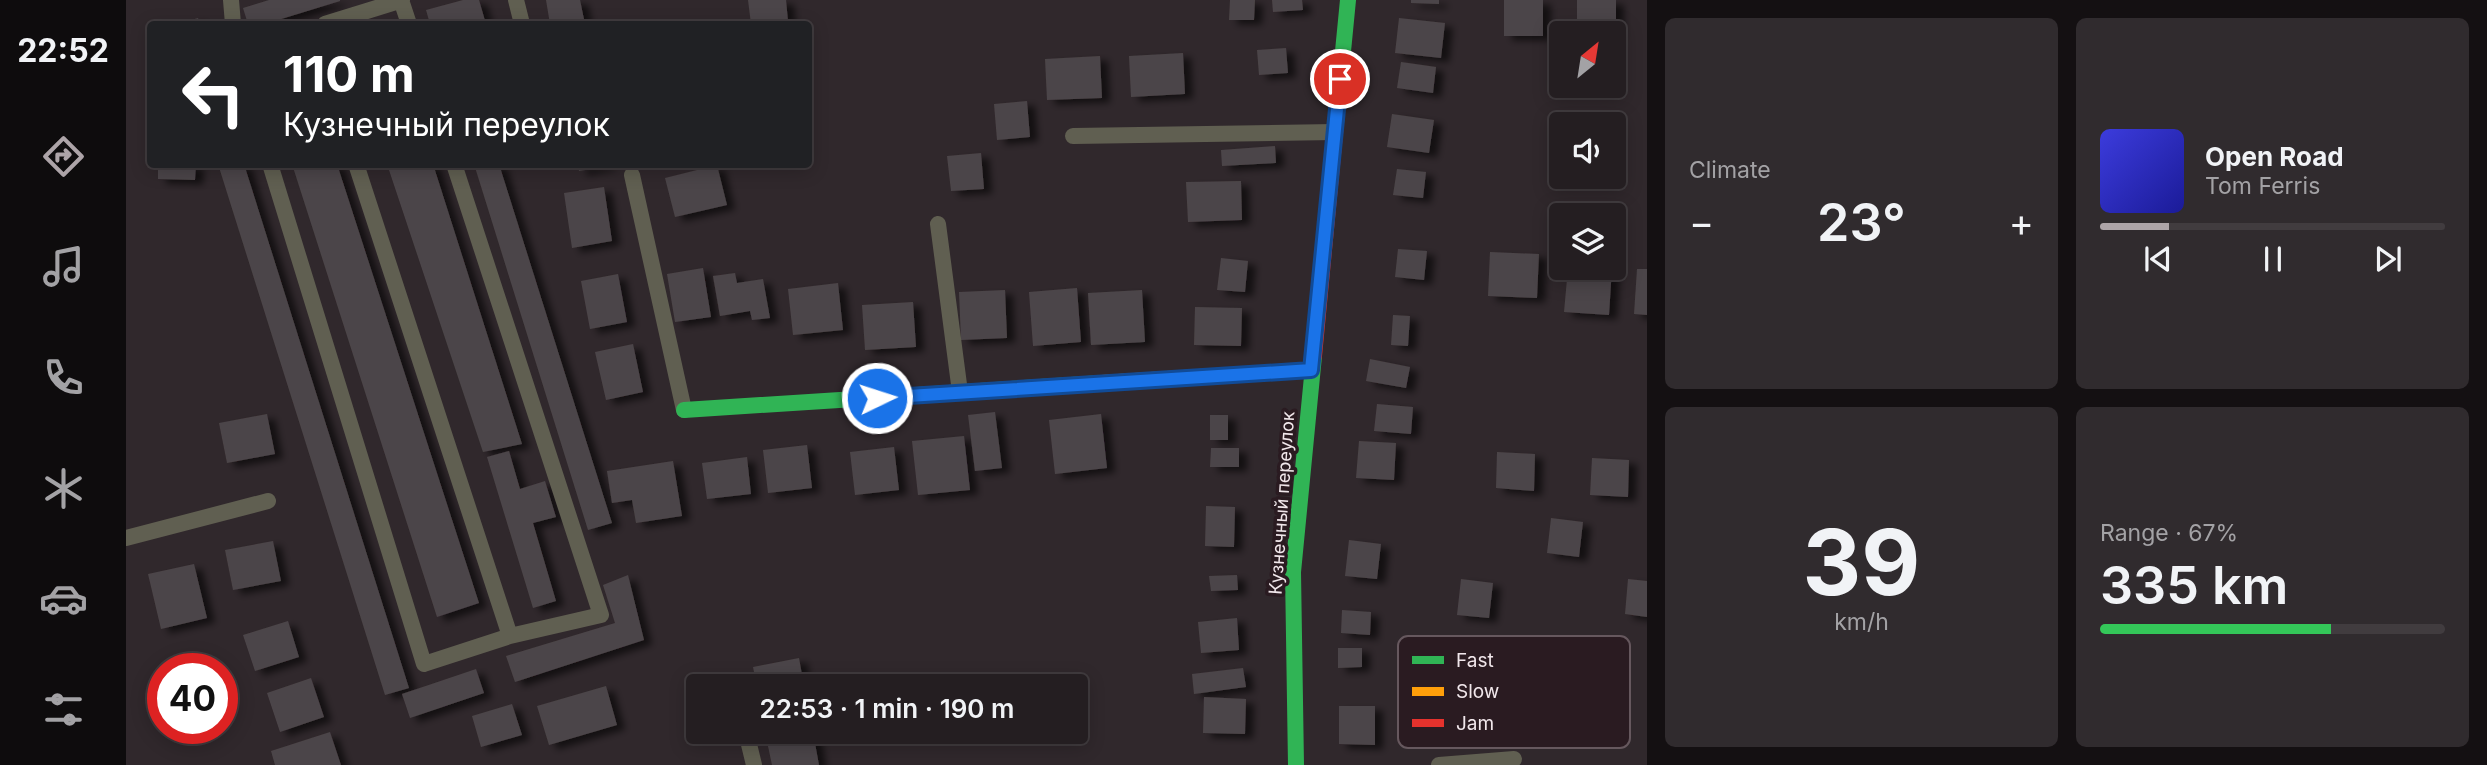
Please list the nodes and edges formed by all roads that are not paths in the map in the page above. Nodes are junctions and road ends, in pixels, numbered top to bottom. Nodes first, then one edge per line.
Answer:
1 (231, 0) edge
2 (402, 0) edge
3 (516, 0) edge
4 (1348, 0) edge
5 (233, 21) edge
6 (335, 21) edge
7 (408, 21) edge
8 (521, 21) edge
9 (1335, 132) junction
10 (1073, 136) dead end
11 (271, 168) edge
12 (357, 168) edge
13 (455, 168) edge
14 (632, 175) dead end
15 (938, 224) dead end
16 (1311, 370) junction
17 (960, 392) junction
18 (684, 410) joint
19 (268, 501) dead end
20 (126, 538) edge
21 (510, 636) junction
22 (749, 744) edge
23 (1514, 759) dead end
24 (754, 765) edge
25 (1296, 765) edge
26 (1439, 765) edge

1 - 5 lane
2 - 6 lane
2 - 7 lane
3 - 8 lane
4 - 9 street, Кузнечный переулок
9 - 10 lane
9 - 16 street, Кузнечный переулок
11 - 21 lane
12 - 21 lane
13 - 21 lane
14 - 18 lane
15 - 17 lane
16 - 17 street
16 - 25 street, Кузнечный переулок
17 - 18 street
19 - 20 lane
22 - 24 lane
23 - 26 lane

